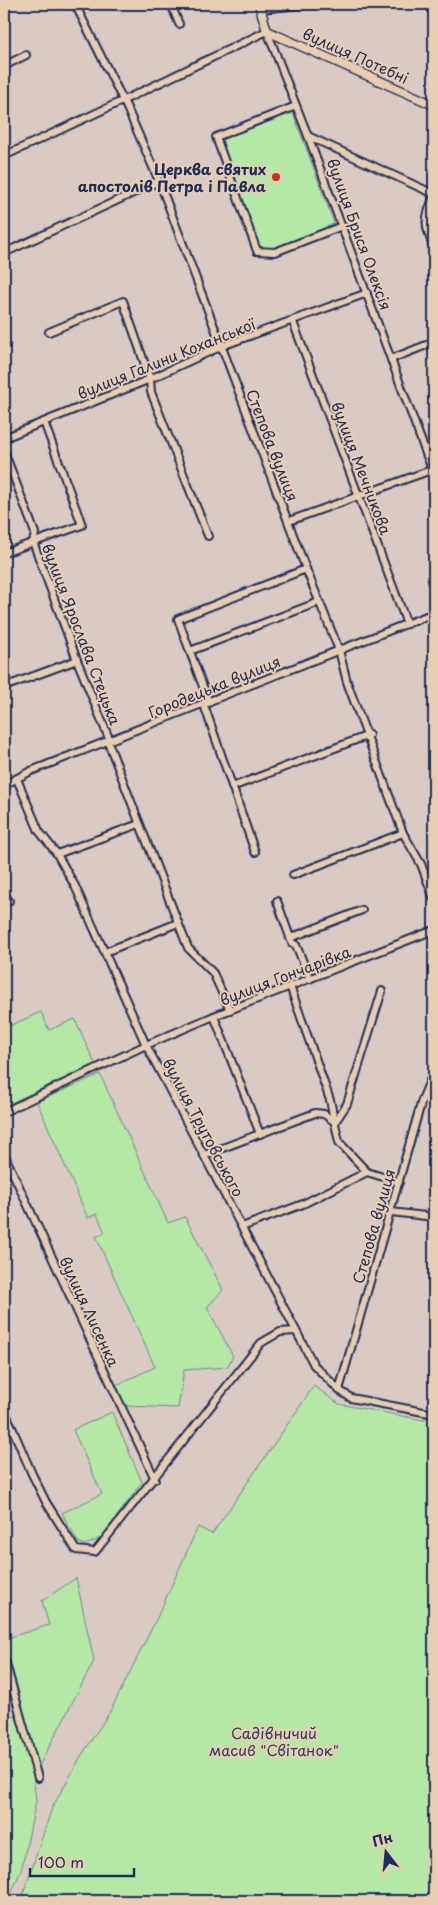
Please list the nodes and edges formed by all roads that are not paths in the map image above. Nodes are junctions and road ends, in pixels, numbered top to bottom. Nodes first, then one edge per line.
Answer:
1 (75, 4) edge
2 (172, 4) edge
3 (310, 4) edge
4 (260, 6) edge
5 (179, 24) dead end
6 (267, 31) junction
7 (26, 55) dead end
8 (4, 66) edge
9 (122, 101) junction
10 (434, 105) edge
11 (296, 106) junction
12 (308, 136) junction
13 (4, 156) edge
14 (159, 181) junction
15 (434, 195) edge
16 (342, 226) junction
17 (434, 249) edge
18 (4, 253) edge
19 (367, 294) junction
20 (293, 322) junction
21 (49, 332) dead end
22 (434, 342) edge
23 (222, 346) junction
24 (391, 359) junction
25 (150, 379) junction
26 (44, 422) junction
27 (4, 438) edge
28 (4, 452) edge
29 (12, 469) junction
30 (434, 471) edge
31 (4, 472) edge
32 (359, 495) junction
33 (289, 521) junction
34 (208, 536) dead end
35 (33, 542) junction
36 (4, 553) edge
37 (306, 569) junction
38 (319, 602) junction
39 (434, 613) edge
40 (407, 624) junction
41 (339, 650) junction
42 (190, 651) junction
43 (77, 660) junction
44 (4, 687) edge
45 (206, 704) junction
46 (368, 735) junction
47 (109, 741) junction
48 (16, 779) junction
49 (4, 785) edge
50 (232, 787) junction
51 (139, 824) junction
52 (403, 833) junction
53 (255, 852) dead end
54 (57, 854) junction
55 (293, 874) dead end
56 (4, 894) edge
57 (434, 899) edge
58 (9, 901) dead end
59 (277, 901) dead end
60 (362, 910) dead end
61 (178, 923) junction
62 (434, 930) edge
63 (290, 938) junction
64 (105, 952) junction
65 (310, 979) junction
66 (290, 986) junction
67 (382, 991) dead end
68 (230, 1010) junction
69 (214, 1016) junction
70 (146, 1045) junction
71 (434, 1072) edge
72 (4, 1112) edge
73 (335, 1122) junction
74 (260, 1134) junction
75 (4, 1154) edge
76 (204, 1155) junction
77 (367, 1172) junction
78 (399, 1182) junction
79 (391, 1212) junction
80 (434, 1217) edge
81 (242, 1227) junction
82 (296, 1331) junction
83 (339, 1390) junction
84 (4, 1409) edge
85 (434, 1414) edge
86 (155, 1479) junction
87 (4, 1657) edge
88 (38, 1778) dead end

1 - 9 street, Степова вулиця
2 - 5 street
3 - 4 street
4 - 6 street, вулиця Брися Олексія
6 - 9 street
6 - 10 street, вулиця Потебні
6 - 11 street, вулиця Брися Олексія
7 - 8 street
9 - 13 street
9 - 14 street, Степова вулиця
11 - 12 street, вулиця Брися Олексія
11 - 16 street
12 - 15 street
12 - 16 street, вулиця Брися Олексія
14 - 18 street
14 - 23 street, Степова вулиця
15 - 17 street
16 - 19 street, вулиця Брися Олексія
19 - 20 street, вулиця Галини Коханської
19 - 24 street, вулиця Брися Олексія
20 - 23 street, вулиця Галини Коханської
20 - 32 street, вулиця Мечникова
21 - 25 street
22 - 24 street
23 - 25 street, вулиця Галини Коханської
23 - 33 street, Степова вулиця
24 - 30 street, вулиця Брися Олексія
25 - 26 street, вулиця Галини Коханської
25 - 34 street
26 - 27 street, вулиця Галини Коханської
26 - 35 street
28 - 29 street, вулиця Ярослава Стецька
29 - 31 street
29 - 35 street, вулиця Ярослава Стецька
30 - 32 street
32 - 33 street
32 - 40 street, вулиця Мечникова
33 - 37 street, Степова вулиця
35 - 36 street
35 - 43 street, вулиця Ярослава Стецька
37 - 38 street, Степова вулиця
37 - 42 street
38 - 41 street, Степова вулиця
38 - 42 street
39 - 40 street, Городецька вулиця
40 - 41 street, Городецька вулиця
41 - 45 street, Городецька вулиця
41 - 46 street, Степова вулиця
42 - 45 street
43 - 44 street
43 - 47 street, вулиця Ярослава Стецька
45 - 47 street, Городецька вулиця
45 - 50 street
46 - 50 street
46 - 52 street, Степова вулиця
47 - 48 street, Городецька вулиця
47 - 51 street, вулиця Ярослава Стецька
48 - 49 street, Городецька вулиця
48 - 54 street, вулиця Трутовського
50 - 53 street
51 - 54 street
51 - 61 street, вулиця Ярослава Стецька
52 - 55 street
52 - 57 street, Степова вулиця
54 - 64 street, вулиця Трутовського
56 - 58 street
59 - 63 street
60 - 63 street
61 - 64 street
61 - 68 street, вулиця Ярослава Стецька
62 - 65 street, вулиця Гончарівка
63 - 65 street
64 - 70 street, вулиця Трутовського
65 - 66 street, вулиця Гончарівка
66 - 68 street, вулиця Гончарівка
66 - 73 street
67 - 73 street
68 - 69 street, вулиця Гончарівка
69 - 70 street, вулиця Гончарівка
69 - 74 street
70 - 72 street
70 - 76 street, вулиця Трутовського
71 - 78 street, Степова вулиця
73 - 74 street
73 - 77 street
74 - 76 street
75 - 86 street, вулиця Лисенка
76 - 81 street, вулиця Трутовського
77 - 78 street
77 - 81 street
78 - 79 street, Степова вулиця
79 - 80 street
79 - 83 street, Степова вулиця
81 - 82 street, вулиця Трутовського
82 - 83 street, вулиця Трутовського
82 - 86 street
83 - 85 street, вулиця Трутовського
84 - 86 street
87 - 88 street

